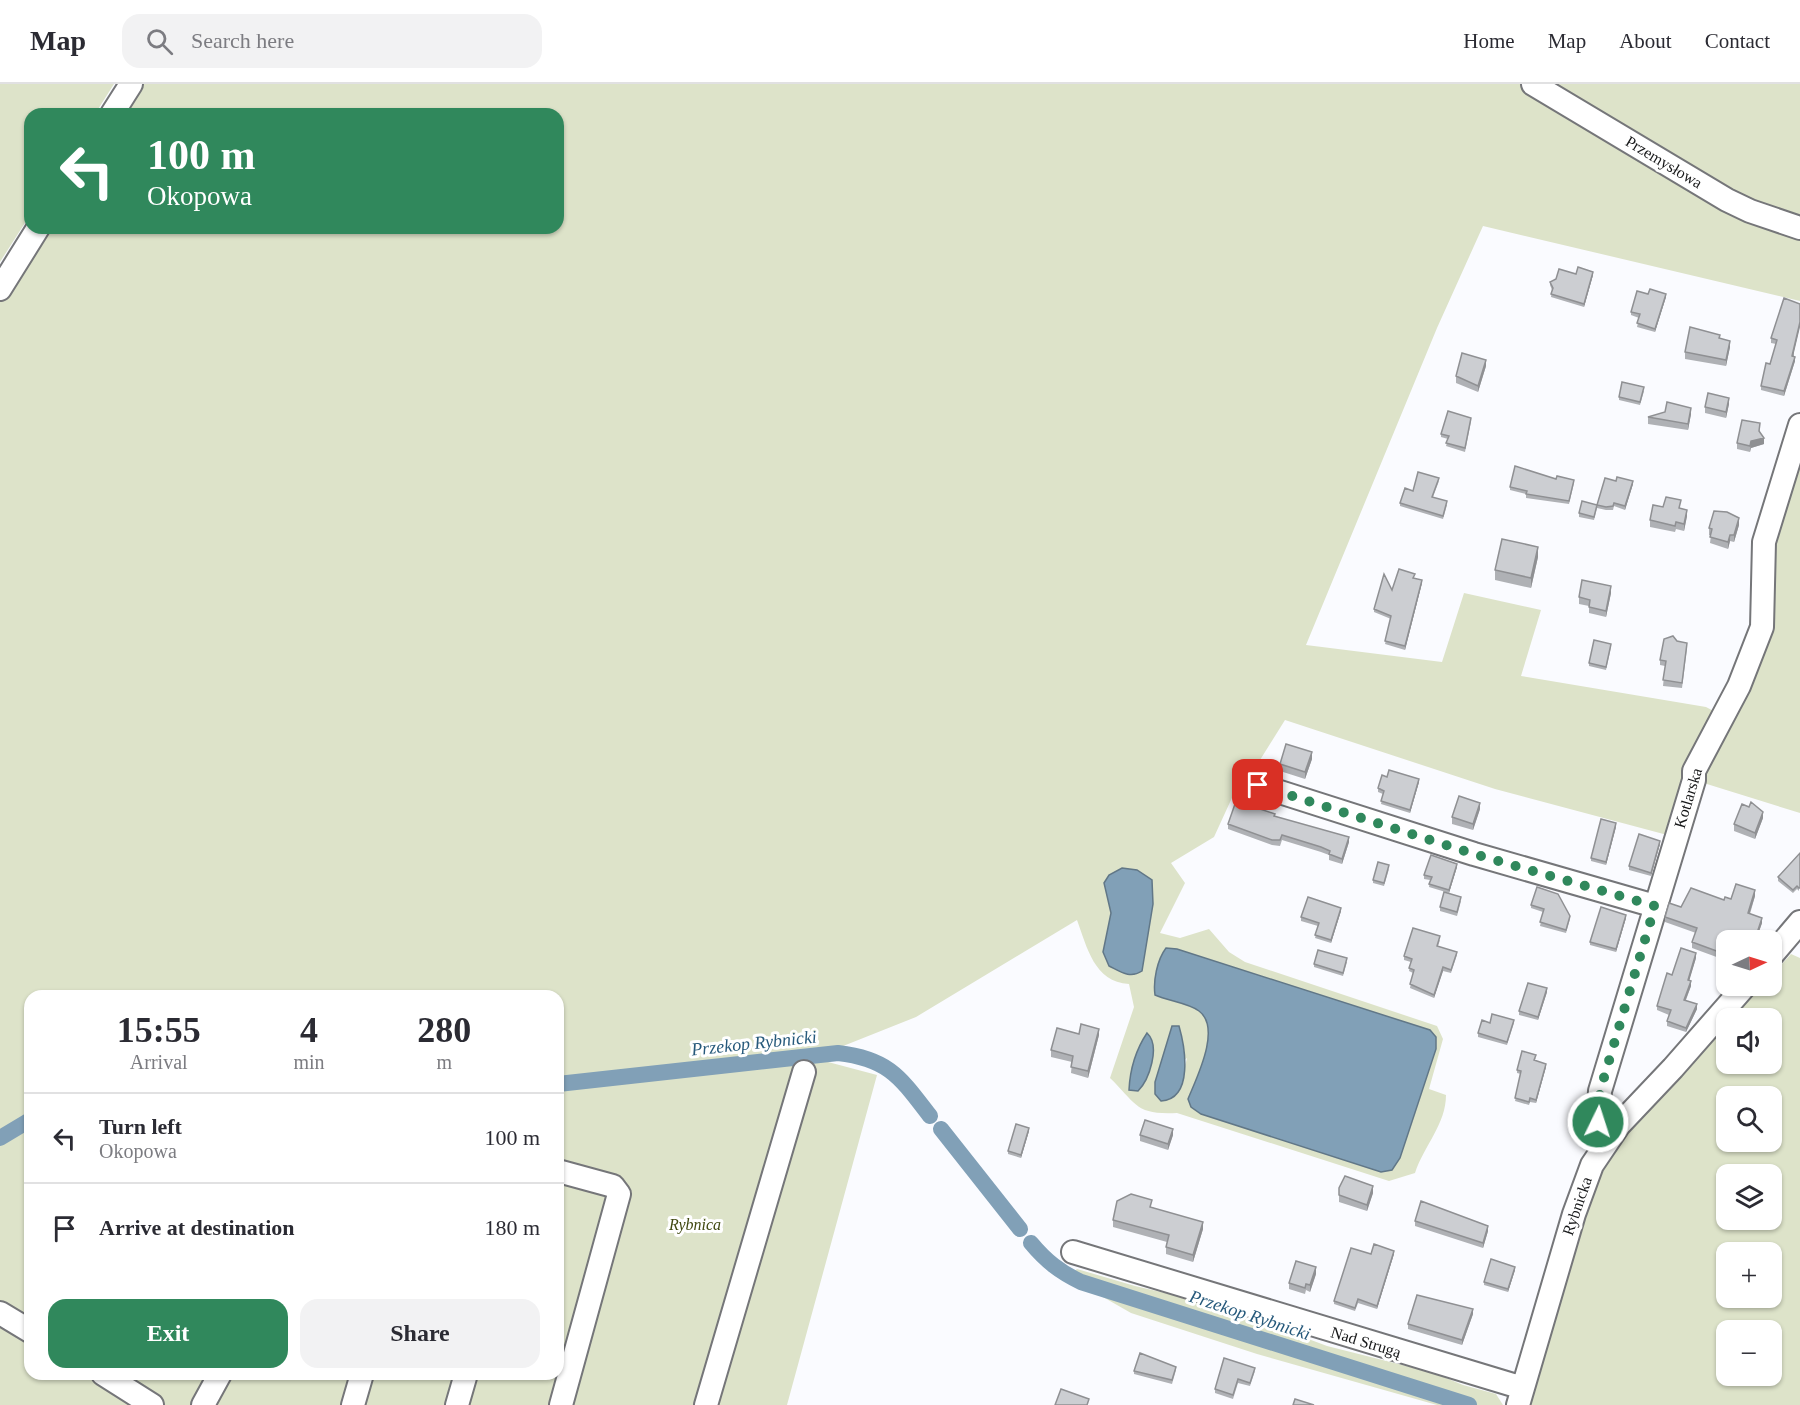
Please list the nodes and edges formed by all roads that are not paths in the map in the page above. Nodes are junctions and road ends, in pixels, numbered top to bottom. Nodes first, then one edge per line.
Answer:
1 (131, 84) edge
2 (1533, 84) edge
3 (116, 108) edge
4 (1800, 228) edge
5 (34, 234) edge
6 (0, 289) edge
7 (1800, 425) edge
8 (1258, 785) dead end
9 (1655, 906) junction
10 (1796, 933) edge
11 (1782, 946) edge
12 (1736, 996) edge
13 (804, 1072) dead end
14 (1605, 1143) junction
15 (564, 1173) edge
16 (1073, 1252) dead end
17 (0, 1313) edge
18 (24, 1327) edge
19 (113, 1380) edge
20 (216, 1380) edge
21 (360, 1380) edge
22 (464, 1380) edge
23 (1520, 1397) edge
24 (152, 1405) edge
25 (202, 1405) edge
26 (353, 1405) edge
27 (457, 1405) edge
28 (561, 1405) edge
29 (706, 1405) edge

1 - 3 street
2 - 4 street, Przemysłowa
5 - 6 street
7 - 9 street, Kotlarska
8 - 9 street
9 - 14 street, Kotlarska
10 - 11 street
12 - 14 street, Rybnicka
13 - 29 street
14 - 23 street, Rybnicka
15 - 28 street
16 - 23 street, Nad Strugą
17 - 18 street
19 - 24 street
20 - 25 street
21 - 26 street
22 - 27 street

